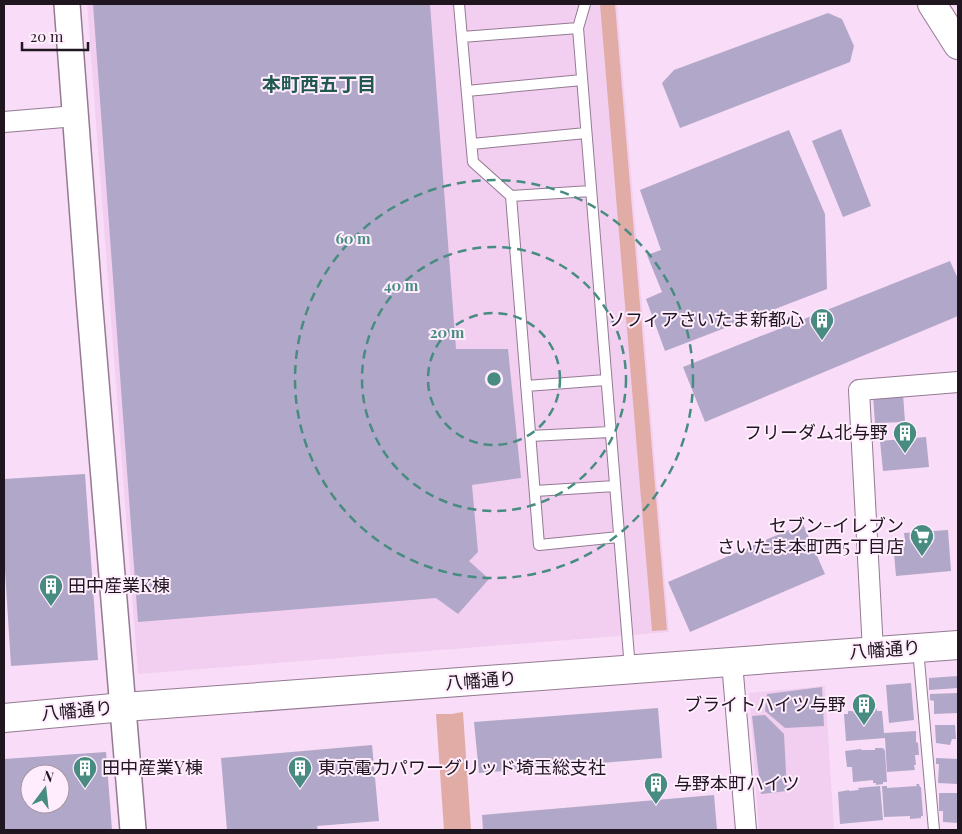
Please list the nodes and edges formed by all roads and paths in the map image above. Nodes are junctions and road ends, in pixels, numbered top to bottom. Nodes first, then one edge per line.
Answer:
1 (66, 4) edge
2 (459, 4) edge
3 (586, 4) edge
4 (932, 4) edge
5 (578, 28) junction
6 (462, 37) junction
7 (958, 45) edge
8 (582, 80) junction
9 (467, 91) junction
10 (76, 116) junction
11 (4, 122) edge
12 (586, 133) junction
13 (472, 144) junction
14 (591, 191) junction
15 (511, 196) junction
16 (606, 380) junction
17 (958, 382) edge
18 (526, 386) junction
19 (610, 432) junction
20 (530, 436) junction
21 (615, 486) junction
22 (535, 491) junction
23 (619, 537) junction
24 (958, 645) edge
25 (918, 648) junction
26 (873, 652) junction
27 (732, 662) junction
28 (630, 670) junction
29 (124, 707) junction
30 (4, 718) edge
31 (133, 830) edge
32 (746, 830) edge
33 (934, 830) edge

1 - 10 street
2 - 6 lane
3 - 5 lane
4 - 7 main road
5 - 6 lane
5 - 8 lane
6 - 9 lane
8 - 9 lane
8 - 12 lane
9 - 13 lane
10 - 11 street
10 - 29 street
12 - 13 lane
12 - 14 lane
13 - 15 lane
14 - 15 lane
14 - 16 lane
15 - 18 lane
16 - 18 lane
16 - 19 lane
17 - 26 street
18 - 20 lane
19 - 20 lane
19 - 21 lane
20 - 22 lane
21 - 22 lane
21 - 23 lane
22 - 23 lane
23 - 28 lane
24 - 25 main road, 八幡通り
25 - 26 main road, 八幡通り
25 - 33 lane
26 - 27 main road, 八幡通り
27 - 28 main road, 八幡通り
27 - 32 street
28 - 29 main road, 八幡通り
29 - 30 main road, 八幡通り
29 - 31 street

